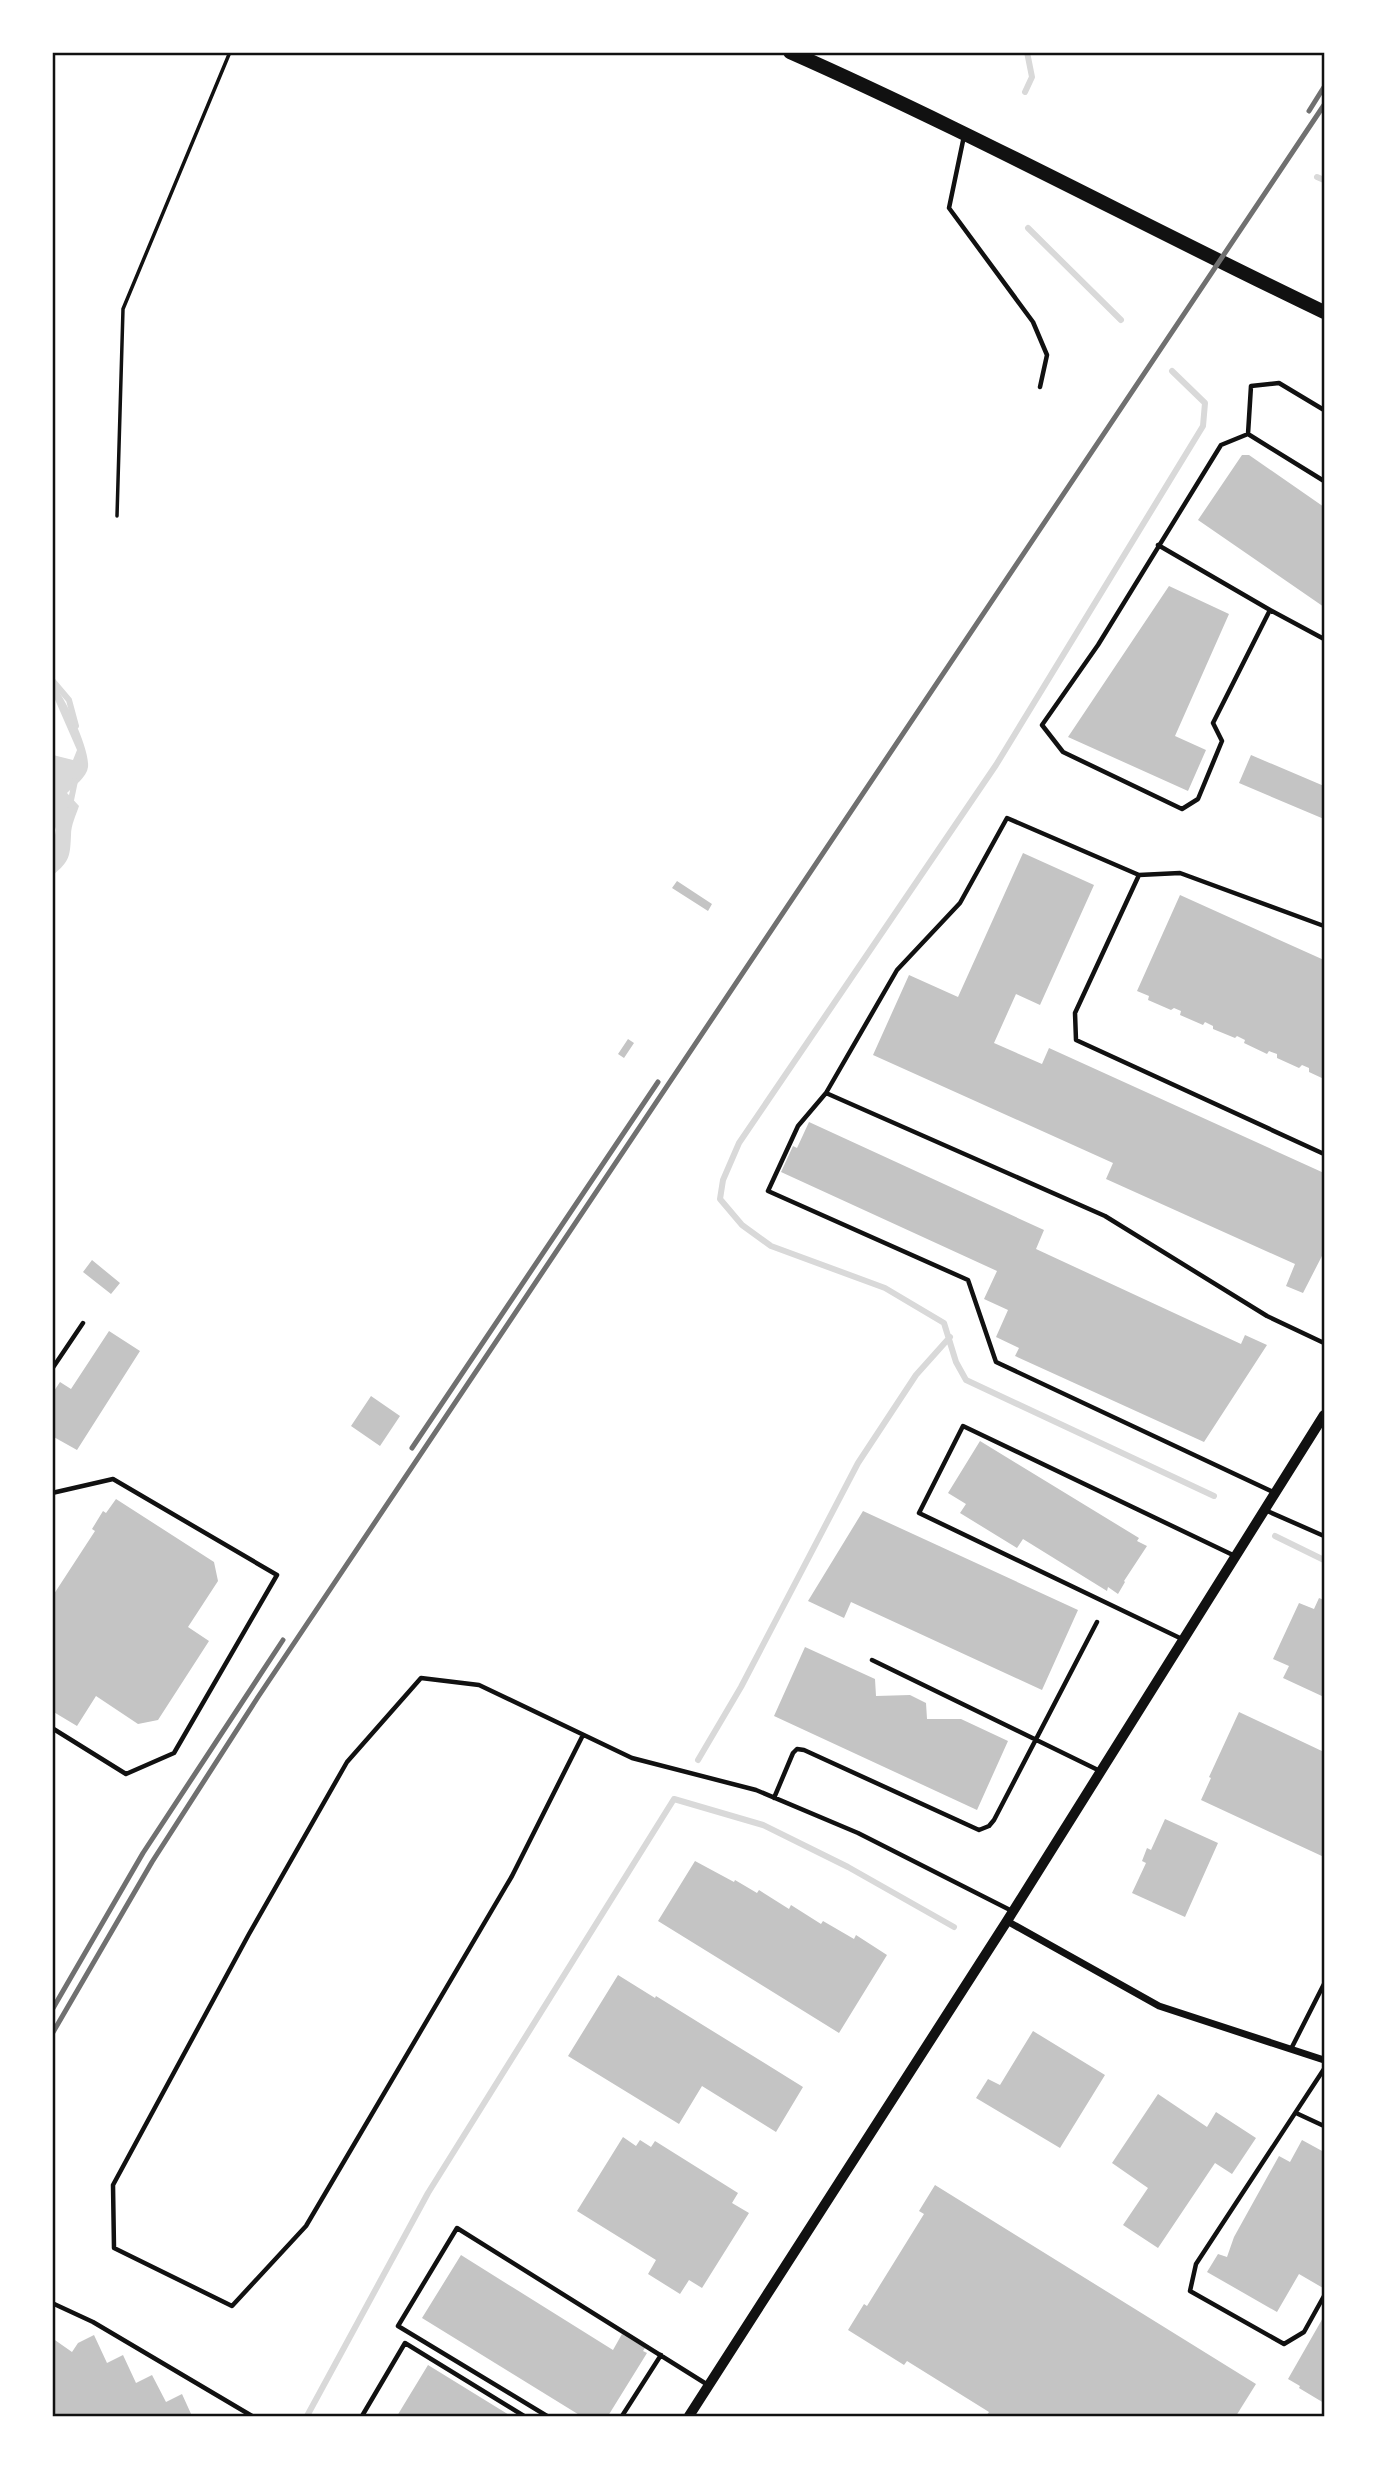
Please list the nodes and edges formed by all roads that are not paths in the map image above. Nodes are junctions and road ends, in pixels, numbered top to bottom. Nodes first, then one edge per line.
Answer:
1 (790, 52) edge
2 (964, 135) junction
3 (1325, 312) edge
4 (1040, 387) dead end
5 (1325, 410) edge
6 (1248, 434) junction
7 (1325, 481) edge
8 (1158, 545) junction
9 (1270, 610) junction
10 (1325, 639) edge
11 (1139, 875) junction
12 (1325, 926) edge
13 (826, 1093) junction
14 (1325, 1154) edge
15 (83, 1323) dead end
16 (1325, 1343) edge
17 (52, 1369) edge
18 (1325, 1415) edge
19 (52, 1493) edge
20 (1276, 1493) junction
21 (1265, 1510) junction
22 (1325, 1536) edge
23 (1236, 1557) junction
24 (1097, 1622) dead end
25 (1183, 1640) junction
26 (872, 1660) dead end
27 (52, 1728) edge
28 (583, 1735) junction
29 (1037, 1741) junction
30 (1101, 1771) junction
31 (774, 1798) junction
32 (1010, 1916) junction
33 (1323, 1987) edge
34 (1291, 2049) junction
35 (1325, 2060) edge
36 (1325, 2069) edge
37 (1296, 2113) junction
38 (1325, 2126) edge
39 (1325, 2295) edge
40 (52, 2304) edge
41 (661, 2356) junction
42 (709, 2386) junction
43 (252, 2417) edge
44 (362, 2417) edge
45 (524, 2417) edge
46 (547, 2417) edge
47 (622, 2417) edge
48 (689, 2417) edge

1 - 2 main road
2 - 3 main road
2 - 4 lane
5 - 6 lane
6 - 7 lane
6 - 8 lane
8 - 9 lane
8 - 9 lane
9 - 10 lane
11 - 12 lane
11 - 13 lane
11 - 14 lane
13 - 16 lane
13 - 20 lane
15 - 17 lane
18 - 20 street
19 - 27 lane
20 - 21 street
21 - 22 lane
21 - 23 street
23 - 25 street
23 - 25 lane
24 - 29 lane
25 - 30 street
26 - 29 lane
28 - 28 lane
28 - 31 lane
29 - 30 lane
29 - 31 lane
30 - 32 street
31 - 32 lane
32 - 34 street
32 - 42 street
33 - 34 lane
34 - 35 street
36 - 37 lane
37 - 38 lane
37 - 39 lane
40 - 43 lane
41 - 42 lane
41 - 46 lane
41 - 47 lane
42 - 48 street
44 - 45 lane

